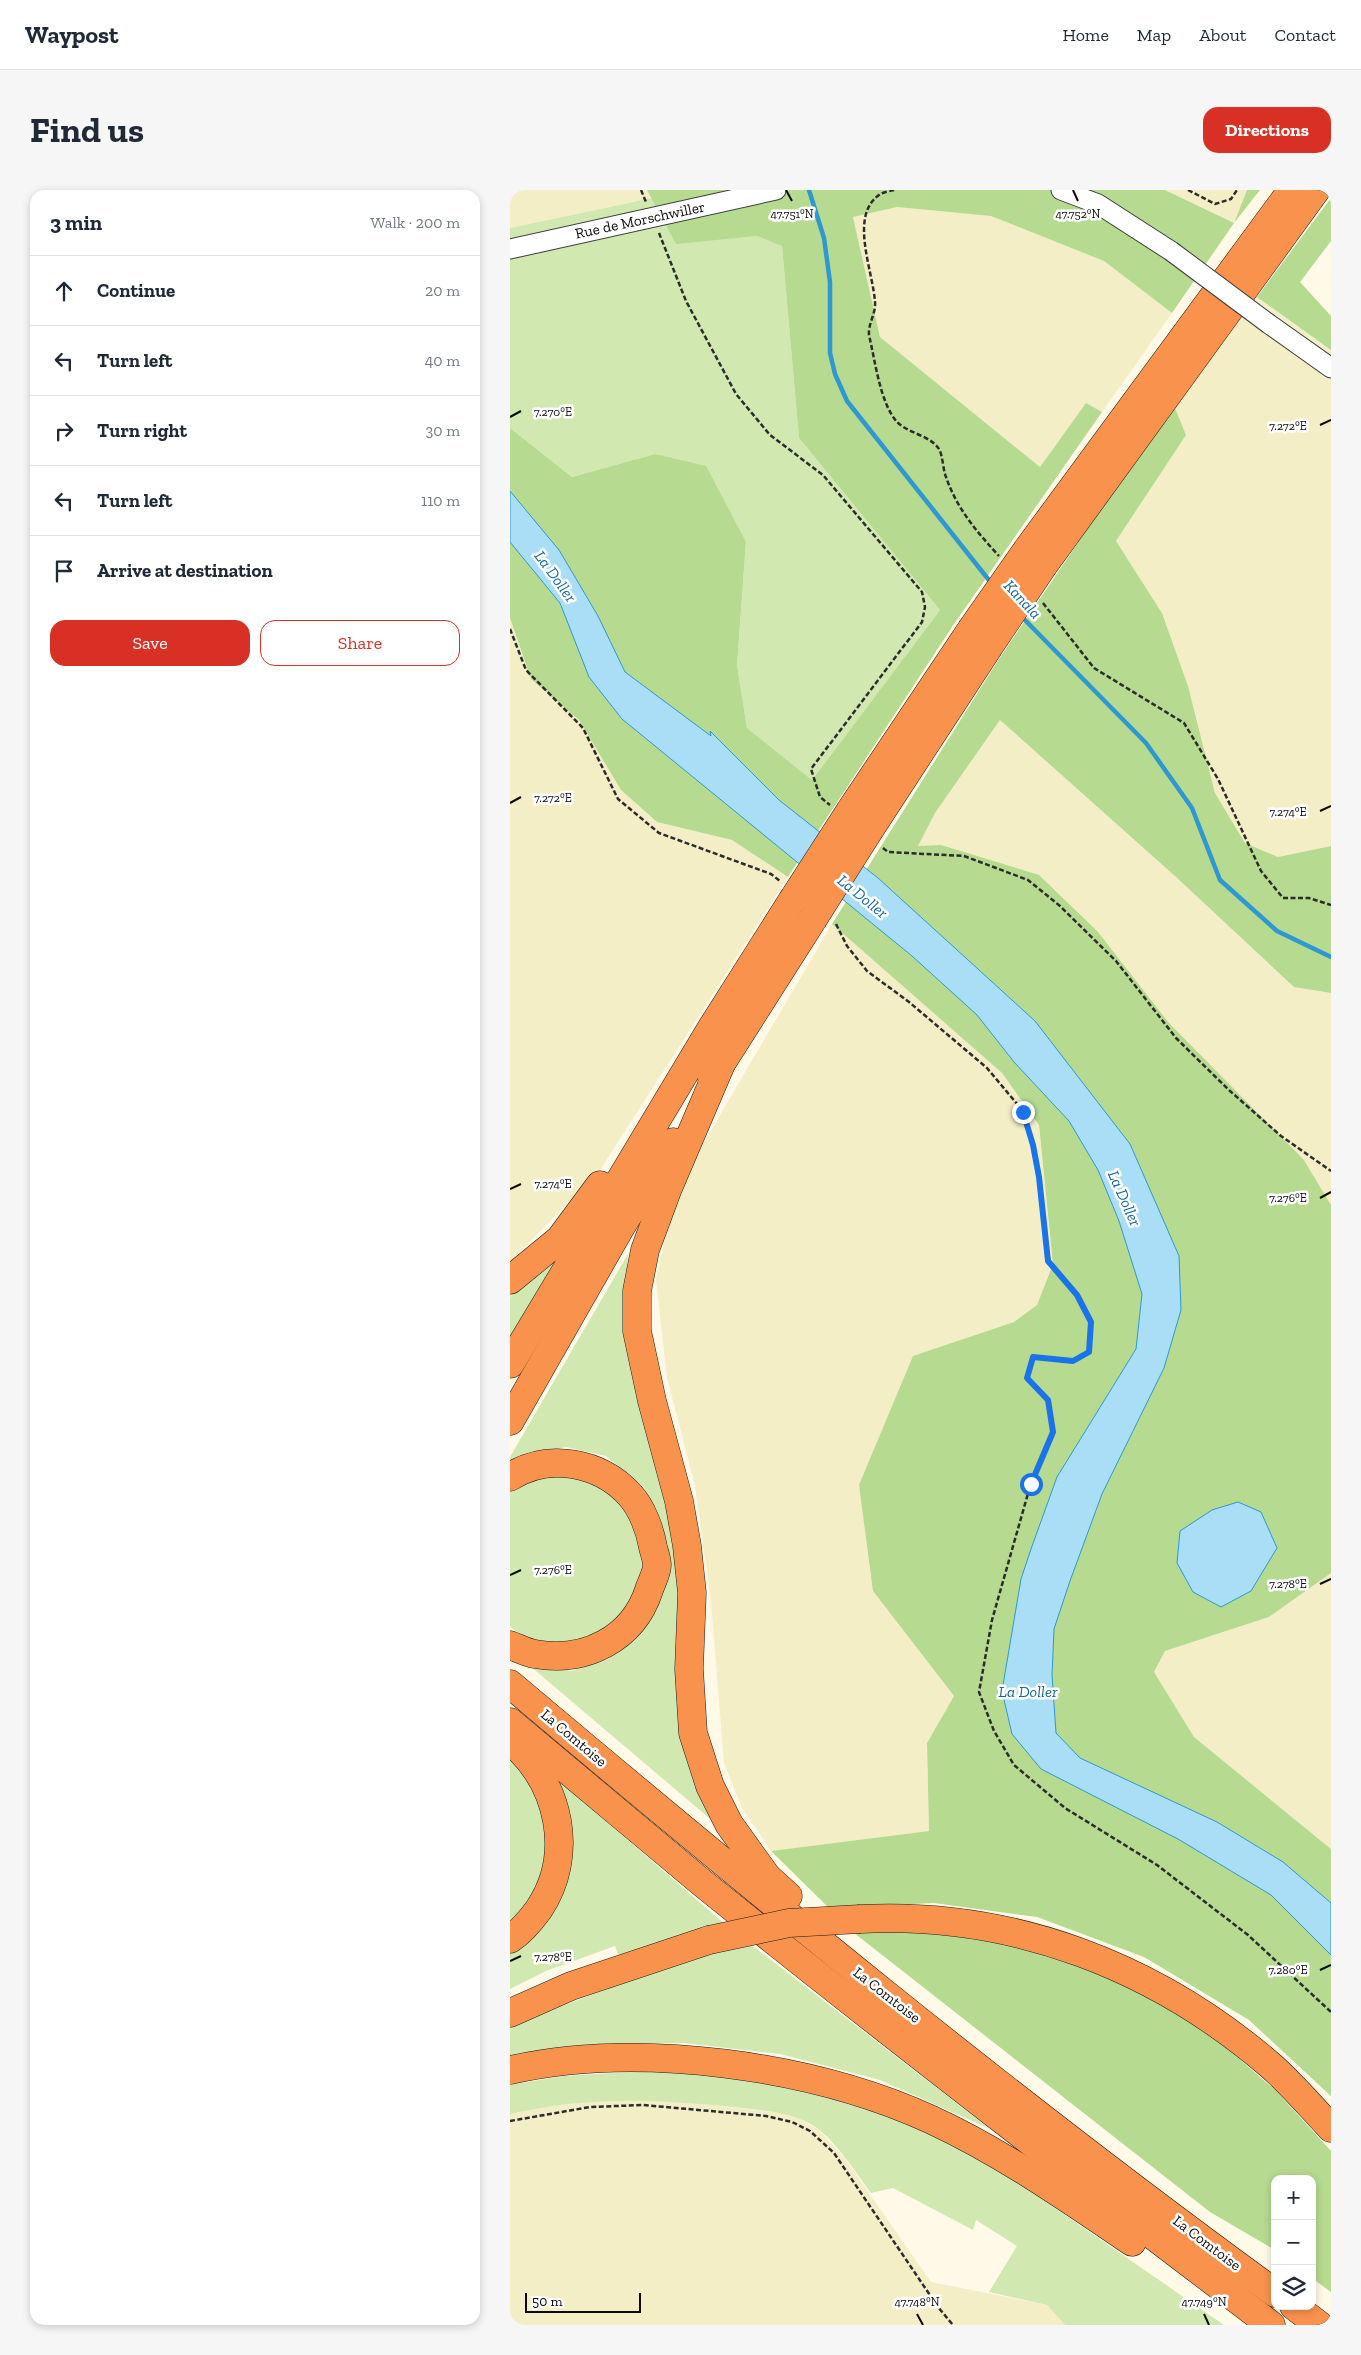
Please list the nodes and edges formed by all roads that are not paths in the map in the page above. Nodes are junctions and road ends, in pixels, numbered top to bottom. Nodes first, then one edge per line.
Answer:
1 (1061, 190) edge
2 (1292, 190) edge
3 (1316, 190) edge
4 (773, 191) edge
5 (510, 249) edge
6 (1331, 368) edge
7 (1035, 558) junction
8 (980, 639) junction
9 (721, 1064) junction
10 (674, 1092) junction
11 (510, 1280) edge
12 (510, 1364) edge
13 (510, 1421) edge
14 (510, 1477) edge
15 (510, 1645) edge
16 (510, 1684) edge
17 (510, 1722) edge
18 (510, 1740) edge
19 (510, 1939) edge
20 (832, 1952) junction
21 (510, 2013) edge
22 (510, 2070) edge
23 (1331, 2128) edge
24 (1271, 2289) edge
25 (1299, 2310) edge
26 (1266, 2325) edge
27 (1271, 2325) edge
28 (1319, 2325) edge

1 - 6 street, bridge
2 - 7 highway
3 - 7 highway
4 - 5 street, Rue de Morschwiller
7 - 8 highway, bridge
8 - 9 highway, bridge
8 - 10 highway, bridge
9 - 13 highway
9 - 20 highway
10 - 11 highway
10 - 12 highway
14 - 15 highway
16 - 20 highway, La Comtoise
17 - 27 highway, La Comtoise
18 - 19 highway
20 - 24 highway, La Comtoise
21 - 23 highway, bridge
22 - 26 highway
25 - 28 highway

